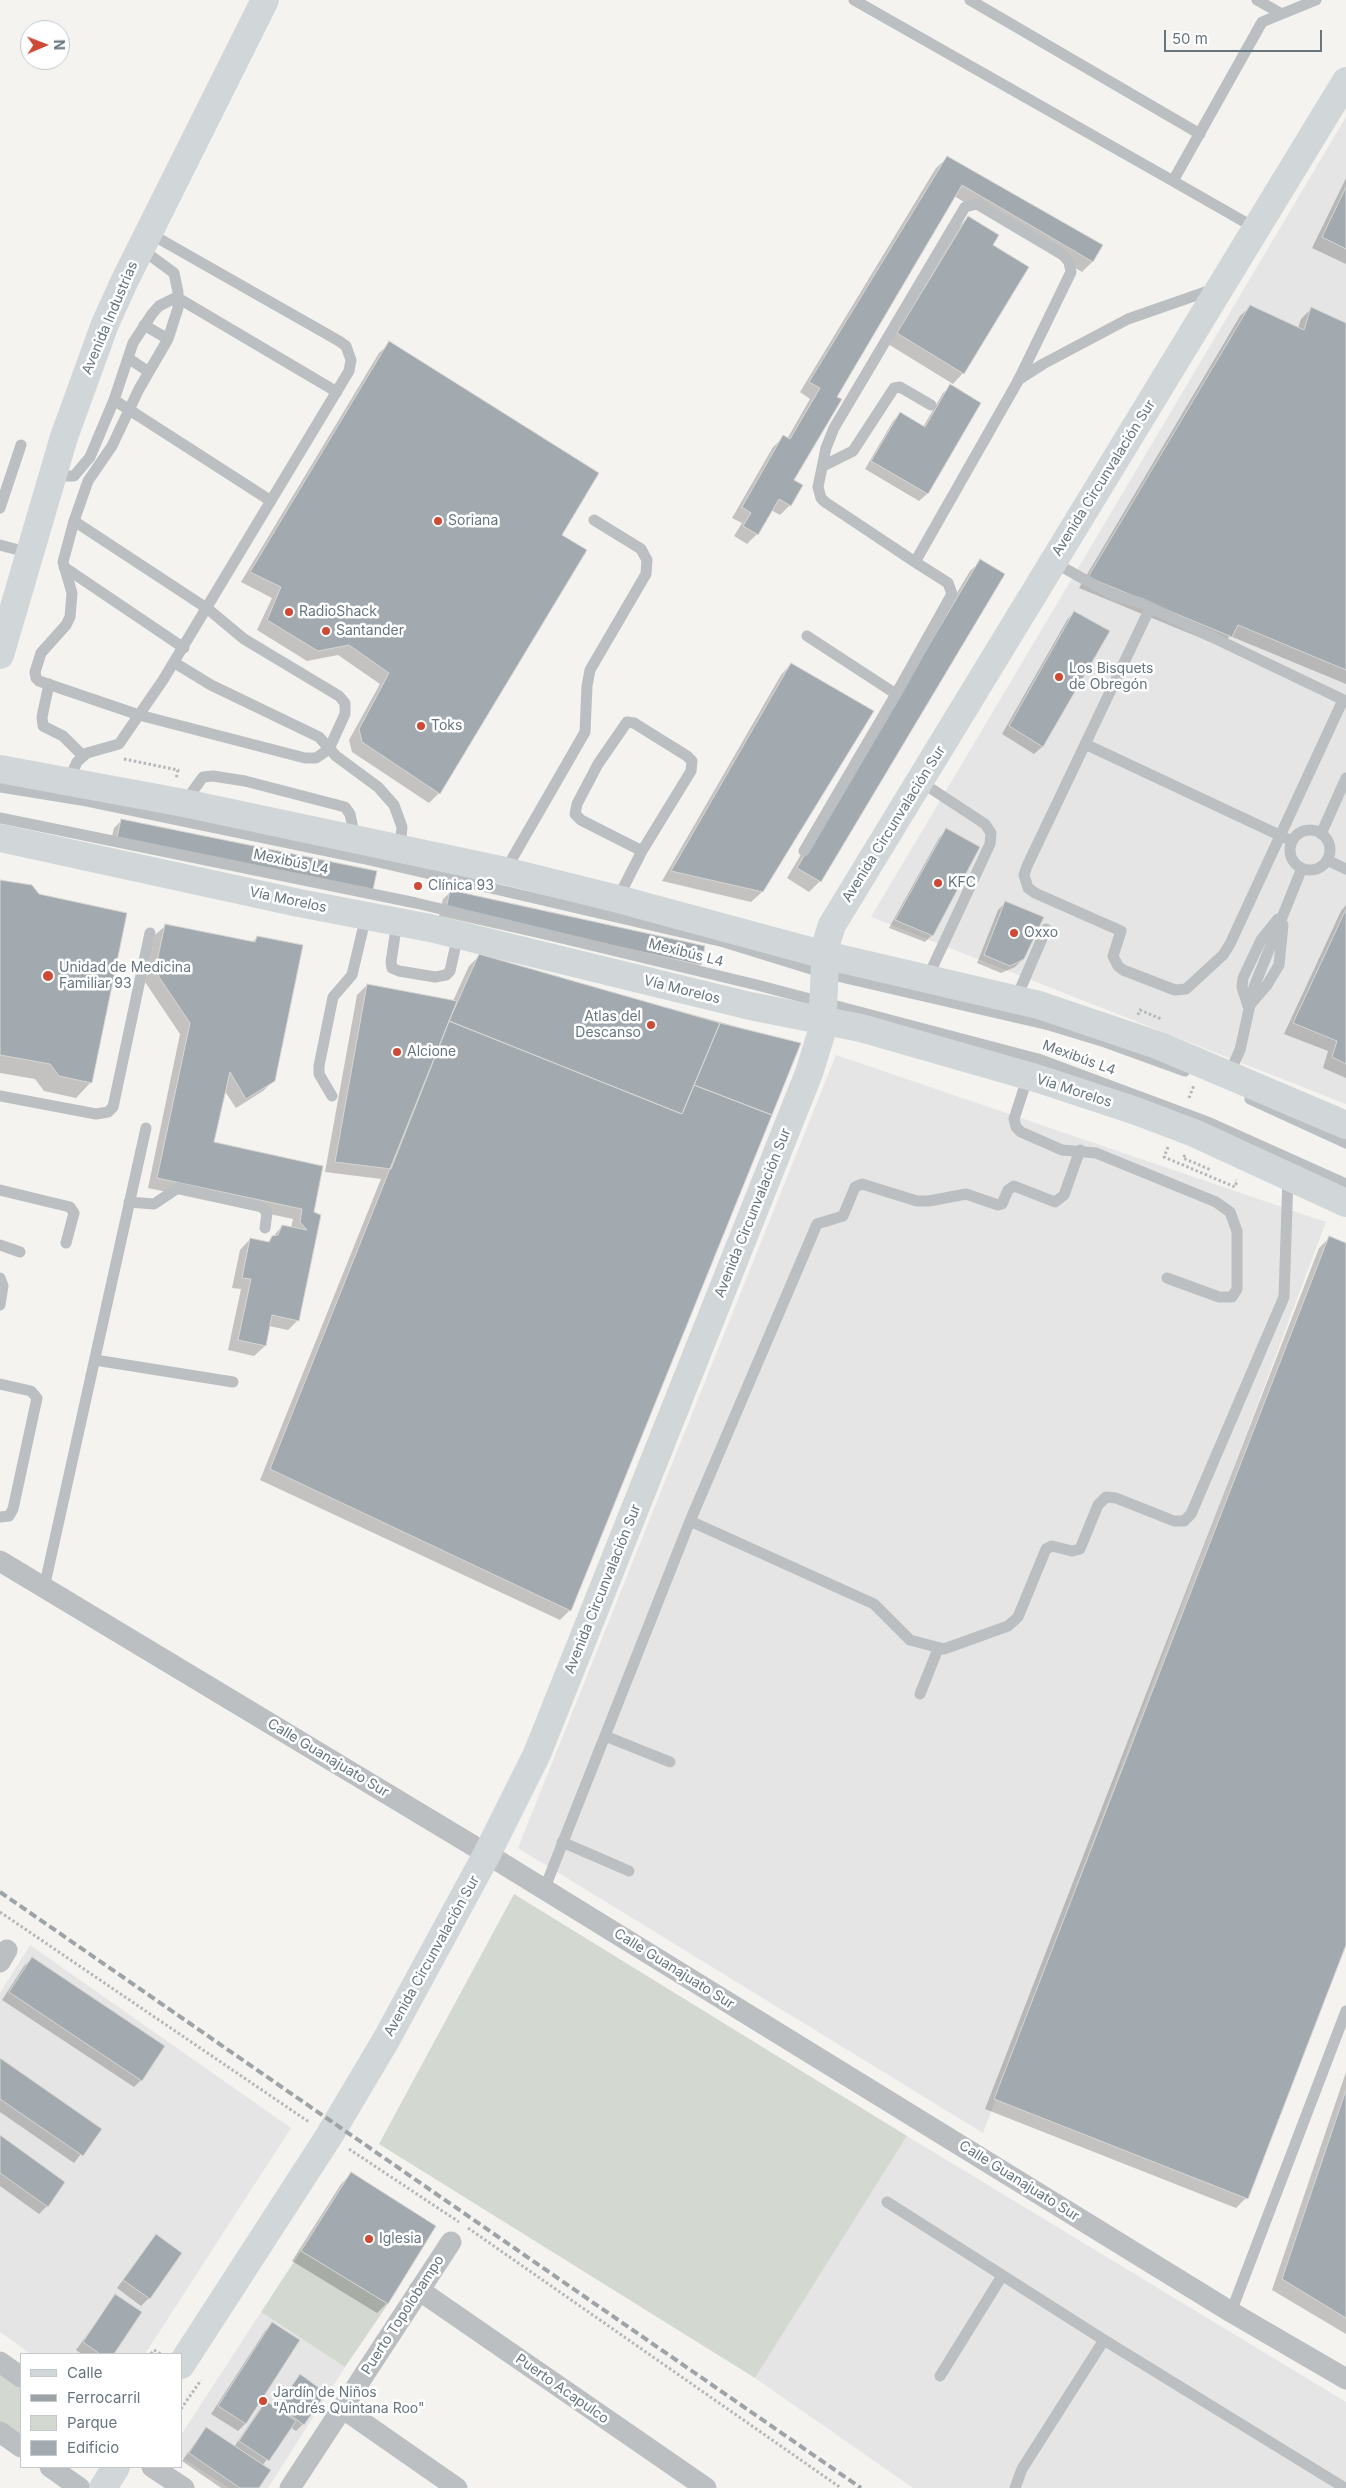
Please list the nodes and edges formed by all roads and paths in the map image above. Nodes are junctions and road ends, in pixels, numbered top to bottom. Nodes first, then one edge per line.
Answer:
1 (265, 0) edge
2 (854, 0) edge
3 (970, 0) edge
4 (1257, 0) edge
5 (1316, 0) edge
6 (1280, 13) junction
7 (1346, 80) edge
8 (1200, 134) junction
9 (1173, 181) junction
10 (1257, 229) junction
11 (145, 240) junction
12 (1222, 287) junction
13 (178, 298) junction
14 (144, 325) junction
15 (168, 339) junction
16 (128, 358) junction
17 (149, 372) junction
18 (1018, 381) junction
19 (337, 392) junction
20 (114, 400) junction
21 (931, 405) dead end
22 (129, 410) junction
23 (21, 445) dead end
24 (823, 466) junction
25 (52, 476) junction
26 (271, 501) junction
27 (0, 508) edge
28 (594, 520) dead end
29 (74, 521) junction
30 (0, 545) edge
31 (30, 553) junction
32 (915, 562) junction
33 (1053, 562) junction
34 (64, 567) junction
35 (1150, 608) junction
36 (208, 609) junction
37 (807, 636) dead end
38 (184, 648) junction
39 (0, 655) edge
40 (174, 663) junction
41 (49, 684) junction
42 (896, 694) junction
43 (1345, 700) edge
44 (138, 715) junction
45 (1086, 744) junction
46 (329, 749) junction
47 (83, 756) junction
48 (116, 758) dead end
49 (0, 769) edge
50 (1346, 778) edge
51 (168, 780) dead end
52 (68, 782) junction
53 (921, 782) junction
54 (0, 787) edge
55 (0, 818) edge
56 (1321, 834) junction
57 (1280, 836) junction
58 (0, 838) edge
59 (1292, 841) junction
60 (400, 848) junction
61 (642, 851) junction
62 (804, 851) dead end
63 (1327, 860) junction
64 (1302, 868) junction
65 (1346, 869) edge
66 (505, 872) junction
67 (618, 898) junction
68 (366, 916) junction
69 (398, 922) junction
70 (1046, 929) dead end
71 (150, 933) dead end
72 (458, 935) junction
73 (825, 964) junction
74 (927, 978) junction
75 (1016, 999) junction
76 (824, 1012) junction
77 (1194, 1075) dead end
78 (1028, 1076) junction
79 (1232, 1083) junction
80 (0, 1096) edge
81 (332, 1096) dead end
82 (1346, 1124) edge
83 (146, 1128) dead end
84 (1346, 1143) edge
85 (1080, 1150) junction
86 (1288, 1176) junction
87 (1346, 1184) edge
88 (0, 1190) edge
89 (129, 1202) junction
90 (1346, 1203) edge
91 (265, 1228) dead end
92 (66, 1243) dead end
93 (0, 1245) edge
94 (20, 1252) dead end
95 (0, 1278) edge
96 (1167, 1278) dead end
97 (0, 1305) edge
98 (95, 1360) junction
99 (233, 1382) dead end
100 (0, 1384) edge
101 (0, 1517) edge
102 (690, 1521) junction
103 (0, 1561) edge
104 (44, 1588) junction
105 (938, 1649) junction
106 (920, 1694) dead end
107 (605, 1736) junction
108 (670, 1762) dead end
109 (562, 1842) junction
110 (488, 1854) junction
111 (629, 1871) dead end
112 (544, 1890) junction
113 (0, 1912) edge
114 (1346, 2011) edge
115 (329, 2136) junction
116 (887, 2202) dead end
117 (451, 2242) dead end
118 (1002, 2276) junction
119 (419, 2290) junction
120 (1231, 2312) junction
121 (1104, 2340) junction
122 (0, 2362) edge
123 (191, 2373) edge
124 (20, 2376) edge
125 (940, 2376) dead end
126 (1346, 2379) edge
127 (182, 2406) edge
128 (342, 2408) junction
129 (0, 2432) edge
130 (20, 2446) edge
131 (51, 2468) edge
132 (115, 2468) edge
133 (154, 2468) edge
134 (80, 2488) edge
135 (103, 2488) edge
136 (184, 2488) edge
137 (290, 2488) edge
138 (457, 2488) edge
139 (706, 2488) edge
140 (841, 2488) edge
141 (1015, 2488) edge
142 (1345, 2488) edge

1 - 11 main road, Avenida Industrias
2 - 9 lane
3 - 8 lane
4 - 6 lane
5 - 6 lane
6 - 8 lane
7 - 10 main road, Avenida Circunvalación Sur
8 - 9 lane
9 - 10 lane
10 - 12 main road, Avenida Circunvalación Sur
11 - 13 lane
11 - 19 lane
11 - 25 main road, Avenida Industrias
12 - 18 lane
12 - 33 main road, Avenida Circunvalación Sur
13 - 14 lane
13 - 15 lane
13 - 19 lane
14 - 15 lane
14 - 16 lane
15 - 17 lane
16 - 17 lane
16 - 20 lane
17 - 22 lane
18 - 24 lane
18 - 32 lane
19 - 26 lane
20 - 22 lane
20 - 25 lane
21 - 24 lane
22 - 26 lane
22 - 29 lane
23 - 27 lane
24 - 32 lane
25 - 31 main road, Avenida Industrias
26 - 36 lane
28 - 66 lane
29 - 34 lane
29 - 36 lane
30 - 31 lane
31 - 39 main road, Avenida Industrias
32 - 42 lane
33 - 35 lane
33 - 53 main road, Avenida Circunvalación Sur
34 - 38 lane
34 - 41 lane
35 - 43 lane
35 - 45 lane
36 - 38 lane
36 - 46 lane
37 - 42 lane
38 - 40 lane
40 - 44 lane
40 - 46 lane
41 - 44 lane
41 - 47 lane
42 - 62 lane
43 - 57 lane
44 - 46 lane
44 - 47 lane
45 - 57 lane
45 - 57 lane
46 - 60 lane
47 - 52 lane
48 - 51 path
49 - 52 main road
50 - 56 lane
52 - 60 main road
53 - 73 main road, Avenida Circunvalación Sur
53 - 74 lane
54 - 73 lane, Mexibús L4
55 - 76 lane, Mexibús L4
56 - 59 lane
56 - 63 lane
57 - 59 lane
58 - 68 main road, Vía Morelos
59 - 64 lane
60 - 66 main road
61 - 61 lane
61 - 67 lane
63 - 64 lane
63 - 65 lane
64 - 79 lane
66 - 67 main road
67 - 73 main road
68 - 69 main road, Vía Morelos
68 - 81 lane
69 - 72 main road, Vía Morelos
69 - 72 lane
70 - 75 lane
71 - 80 lane
72 - 76 main road, Vía Morelos
73 - 74 main road
73 - 76 main road, Avenida Circunvalación Sur
73 - 77 lane, Mexibús L4
74 - 75 main road
75 - 79 main road
76 - 78 main road, Vía Morelos
76 - 87 lane, Mexibús L4
76 - 110 main road, Avenida Circunvalación Sur
78 - 85 lane
78 - 86 main road, Vía Morelos
79 - 82 main road
79 - 84 lane
83 - 89 lane
85 - 96 lane
85 - 102 lane
86 - 90 main road, Vía Morelos
86 - 105 lane
88 - 92 lane
89 - 91 lane
89 - 98 lane
93 - 94 lane
95 - 97 lane
98 - 99 lane
98 - 104 lane
100 - 101 lane
102 - 105 lane
102 - 107 lane
103 - 104 street, Calle Guanajuato Sur
104 - 110 street, Calle Guanajuato Sur
105 - 106 lane
107 - 108 lane
107 - 109 lane
109 - 111 lane
109 - 112 lane
110 - 112 street, Calle Guanajuato Sur
110 - 115 main road, Avenida Circunvalación Sur
112 - 120 street, Calle Guanajuato Sur
113 - 115 path
114 - 120 lane
115 - 123 main road, Avenida Circunvalación Sur
115 - 140 path
116 - 118 lane
117 - 119 street, Puerto Topolobampo
118 - 121 lane
118 - 125 lane
119 - 128 street, Puerto Topolobampo
119 - 139 street, Puerto Acapulco
120 - 126 street, Calle Guanajuato Sur
121 - 141 lane
121 - 142 lane
122 - 124 street
123 - 127 path
128 - 137 street, Puerto Topolobampo
128 - 138 street
129 - 130 street
131 - 134 street
132 - 135 main road
133 - 136 street

